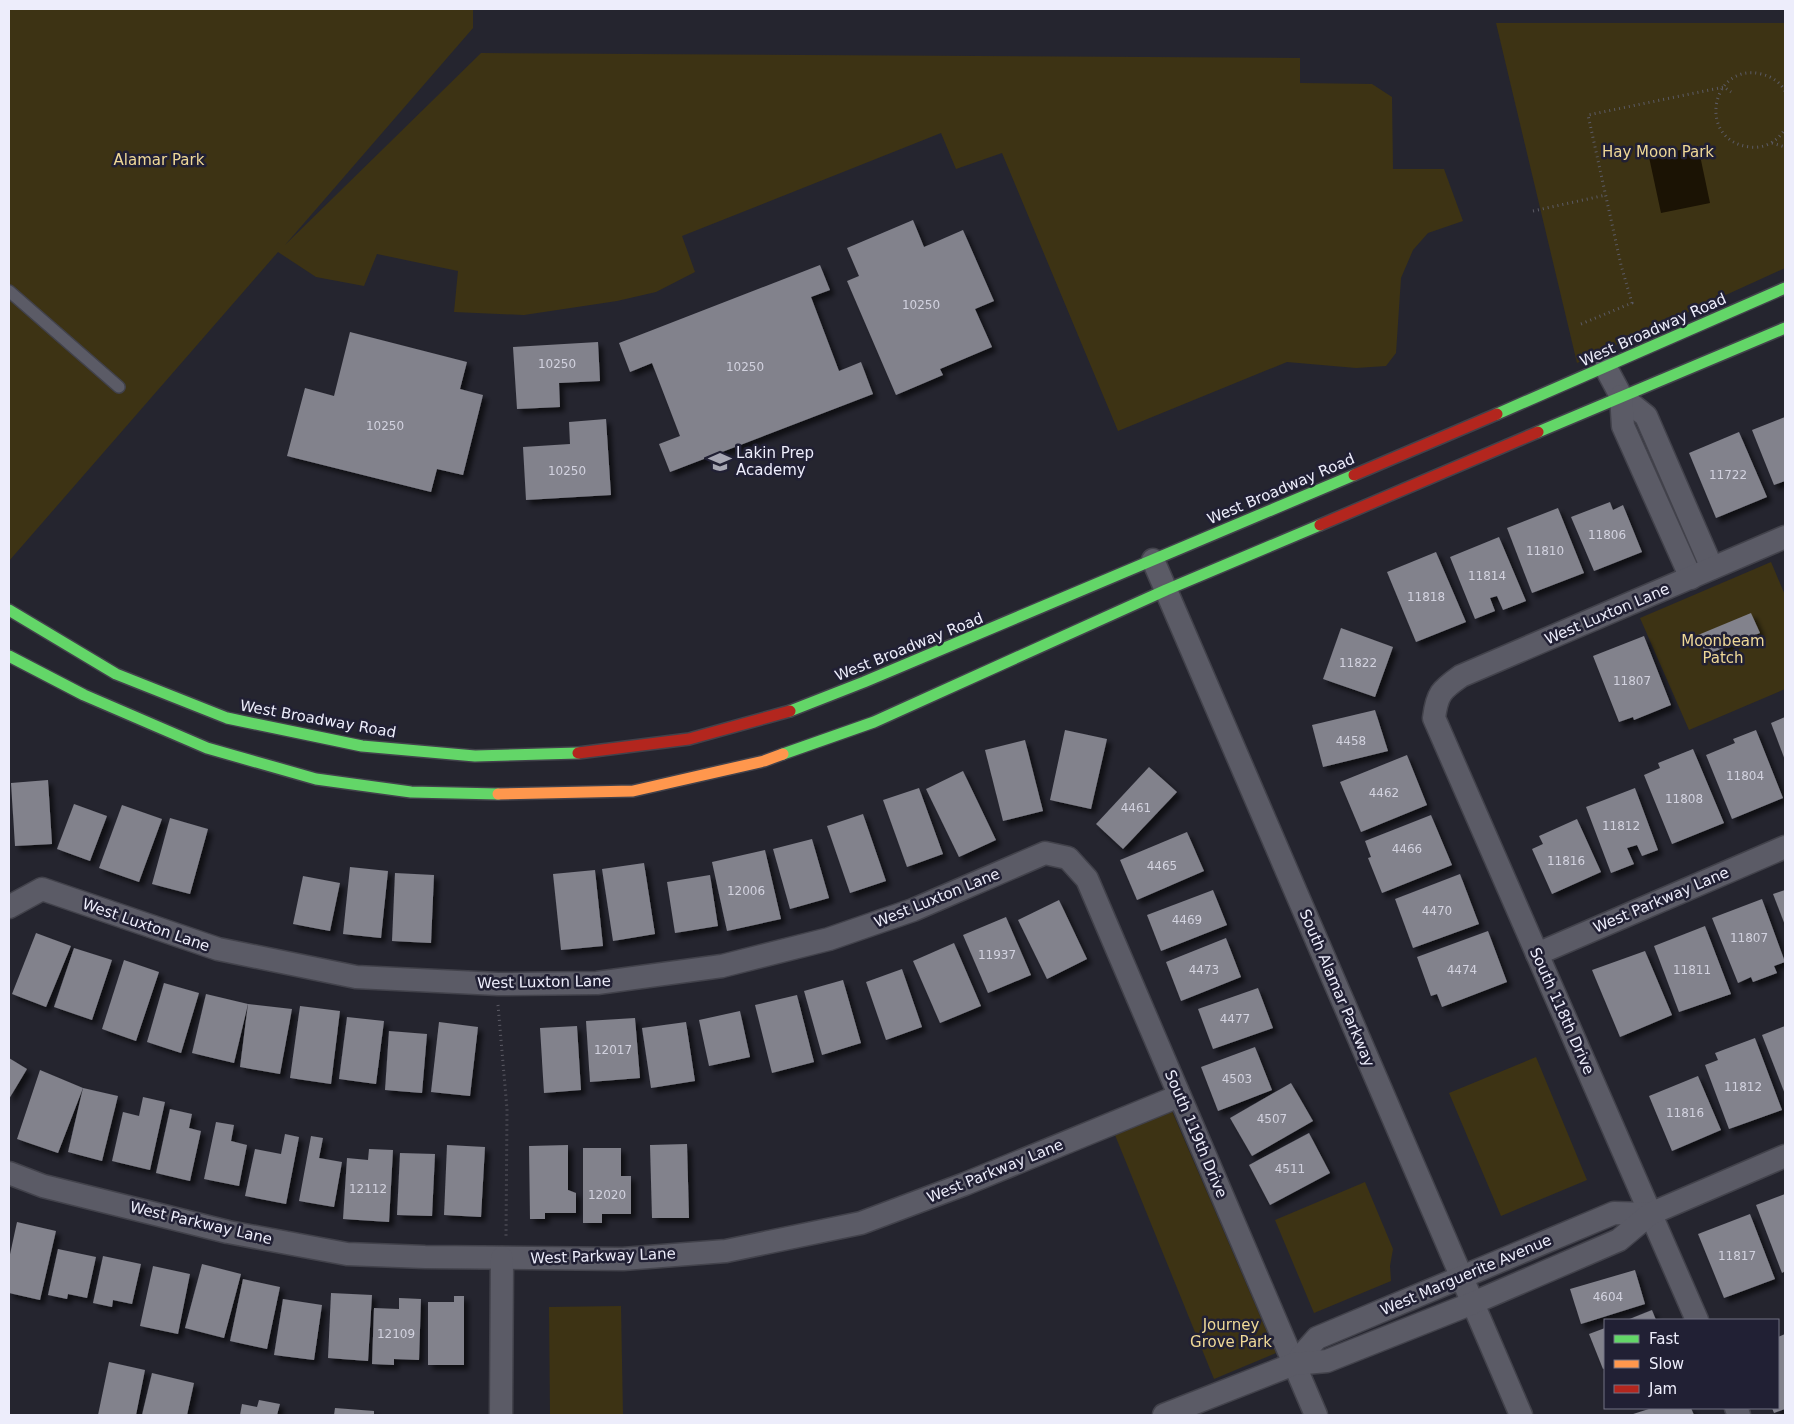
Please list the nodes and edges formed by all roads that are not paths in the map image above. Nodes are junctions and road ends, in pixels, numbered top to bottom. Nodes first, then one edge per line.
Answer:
1 (1785, 288) edge
2 (9, 291) edge
3 (1785, 328) edge
4 (1606, 368) junction
5 (120, 387) dead end
6 (1621, 396) junction
7 (1785, 537) edge
8 (1153, 560) junction
9 (1712, 568) junction
10 (1691, 578) junction
11 (1166, 590) junction
12 (9, 612) edge
13 (9, 656) edge
14 (1436, 700) joint
15 (1785, 847) edge
16 (1068, 858) joint
17 (9, 907) edge
18 (1537, 954) junction
19 (1179, 1096) junction
20 (1785, 1156) edge
21 (9, 1172) edge
22 (1650, 1214) junction
23 (502, 1258) junction
24 (1462, 1277) junction
25 (1473, 1303) junction
26 (1697, 1319) edge
27 (1294, 1364) junction
28 (501, 1415) edge
29 (1164, 1415) edge
30 (1316, 1415) edge
31 (1522, 1415) edge

1 - 4 main road, West Broadway Road
2 - 5 lane
3 - 6 main road
4 - 6 street
4 - 8 main road, West Broadway Road
6 - 9 street
6 - 10 street
6 - 11 main road
7 - 9 street, West Luxton Lane
8 - 11 street, South Alamar Parkway
8 - 12 main road, West Broadway Road
9 - 10 street, West Luxton Lane
10 - 14 street, West Luxton Lane
11 - 13 main road
11 - 24 street, South Alamar Parkway
14 - 18 street, South 118th Drive
15 - 18 street, West Parkway Lane
16 - 17 street, West Luxton Lane
16 - 19 street, South 119th Drive
18 - 22 street, South 118th Drive
19 - 23 street, West Parkway Lane
19 - 27 street, South 119th Drive
20 - 22 street, West Marguerite Avenue
21 - 23 street, West Parkway Lane
22 - 24 street, West Marguerite Avenue
22 - 25 street, West Marguerite Avenue
22 - 26 street, South 118th Drive
23 - 28 street
24 - 25 street, South Alamar Parkway
24 - 27 street, West Marguerite Avenue
25 - 27 street, West Marguerite Avenue
25 - 31 street, South Alamar Parkway
27 - 29 street, West Marguerite Avenue
27 - 30 street, South 119th Drive

